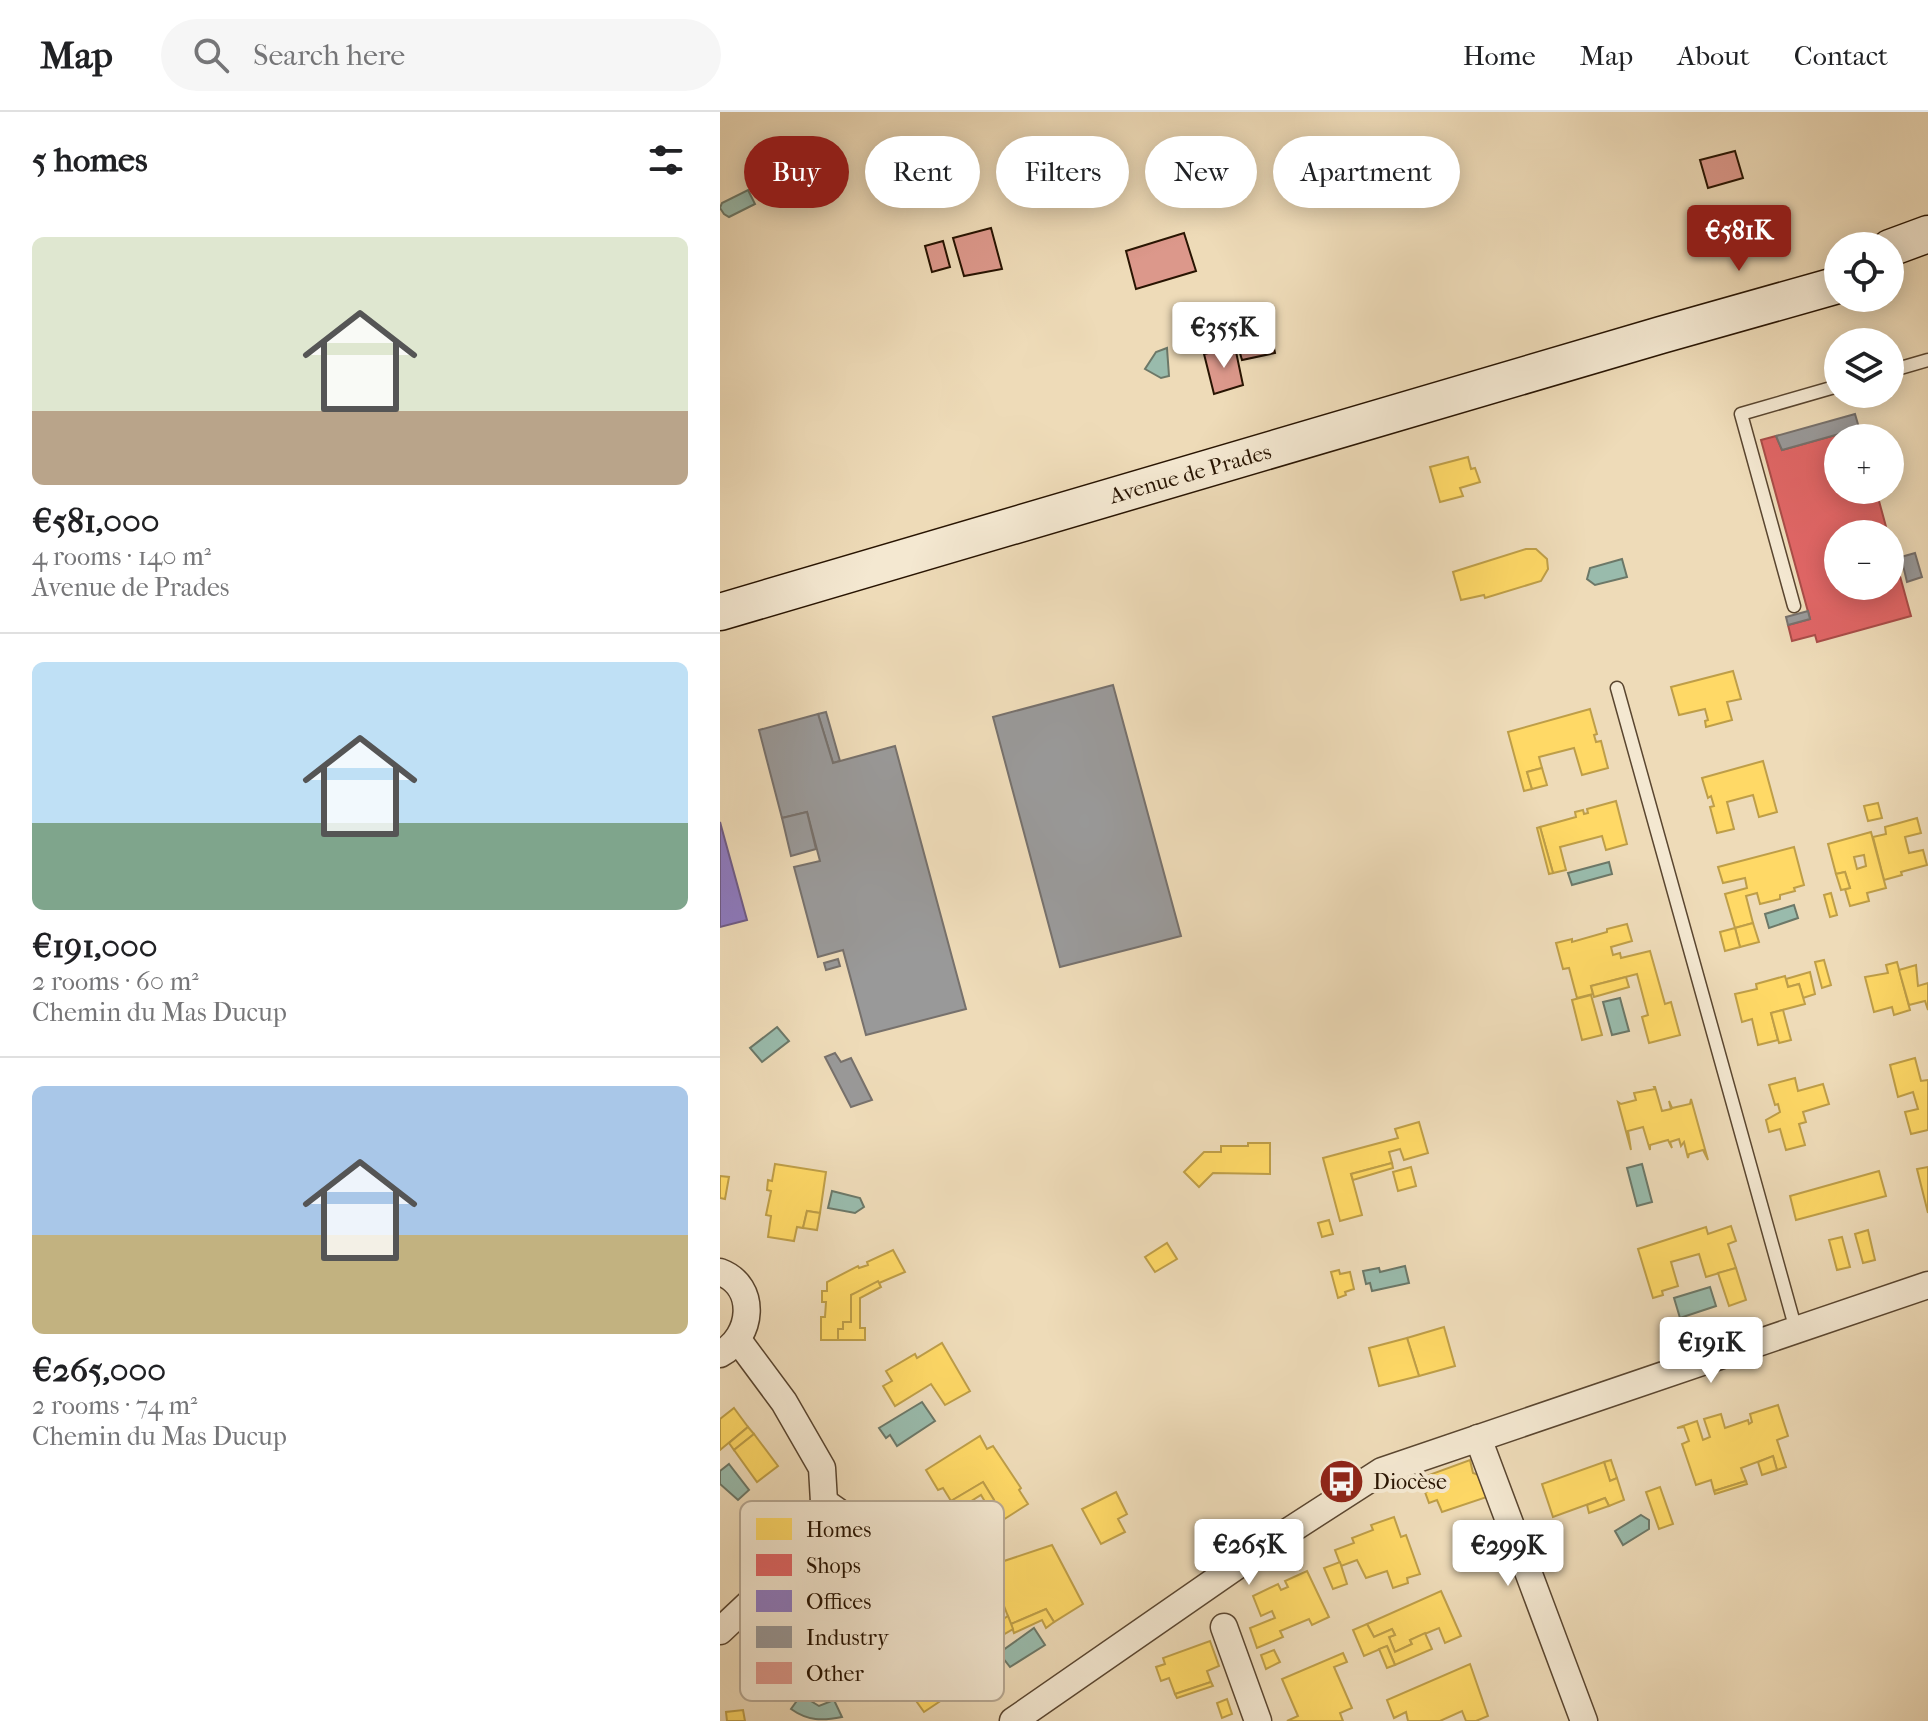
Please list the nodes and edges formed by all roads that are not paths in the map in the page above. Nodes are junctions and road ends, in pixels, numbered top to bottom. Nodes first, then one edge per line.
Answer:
1 (1928, 234) edge
2 (1904, 243) edge
3 (1928, 260) edge
4 (1904, 266) edge
5 (1824, 273) edge
6 (1824, 289) edge
7 (1661, 335) junction
8 (1928, 360) edge
9 (1904, 367) edge
10 (1824, 390) edge
11 (1794, 606) dead end
12 (720, 612) edge
13 (1617, 688) dead end
14 (720, 1272) edge
15 (1928, 1285) edge
16 (1796, 1330) junction
17 (729, 1347) edge
18 (1478, 1438) junction
19 (824, 1501) edge
20 (740, 1612) edge
21 (1224, 1627) dead end
22 (720, 1631) edge
23 (1013, 1721) edge
24 (1258, 1721) edge
25 (1584, 1721) edge

1 - 2 main road
3 - 4 main road
5 - 7 main road, Avenue de Prades
6 - 7 main road, Avenue de Prades
7 - 12 main road, Avenue de Prades
8 - 9 lane
10 - 11 lane
13 - 16 lane
14 - 17 street
15 - 16 street
16 - 18 street
17 - 19 street
18 - 23 street
18 - 25 street
20 - 22 street
21 - 24 street

